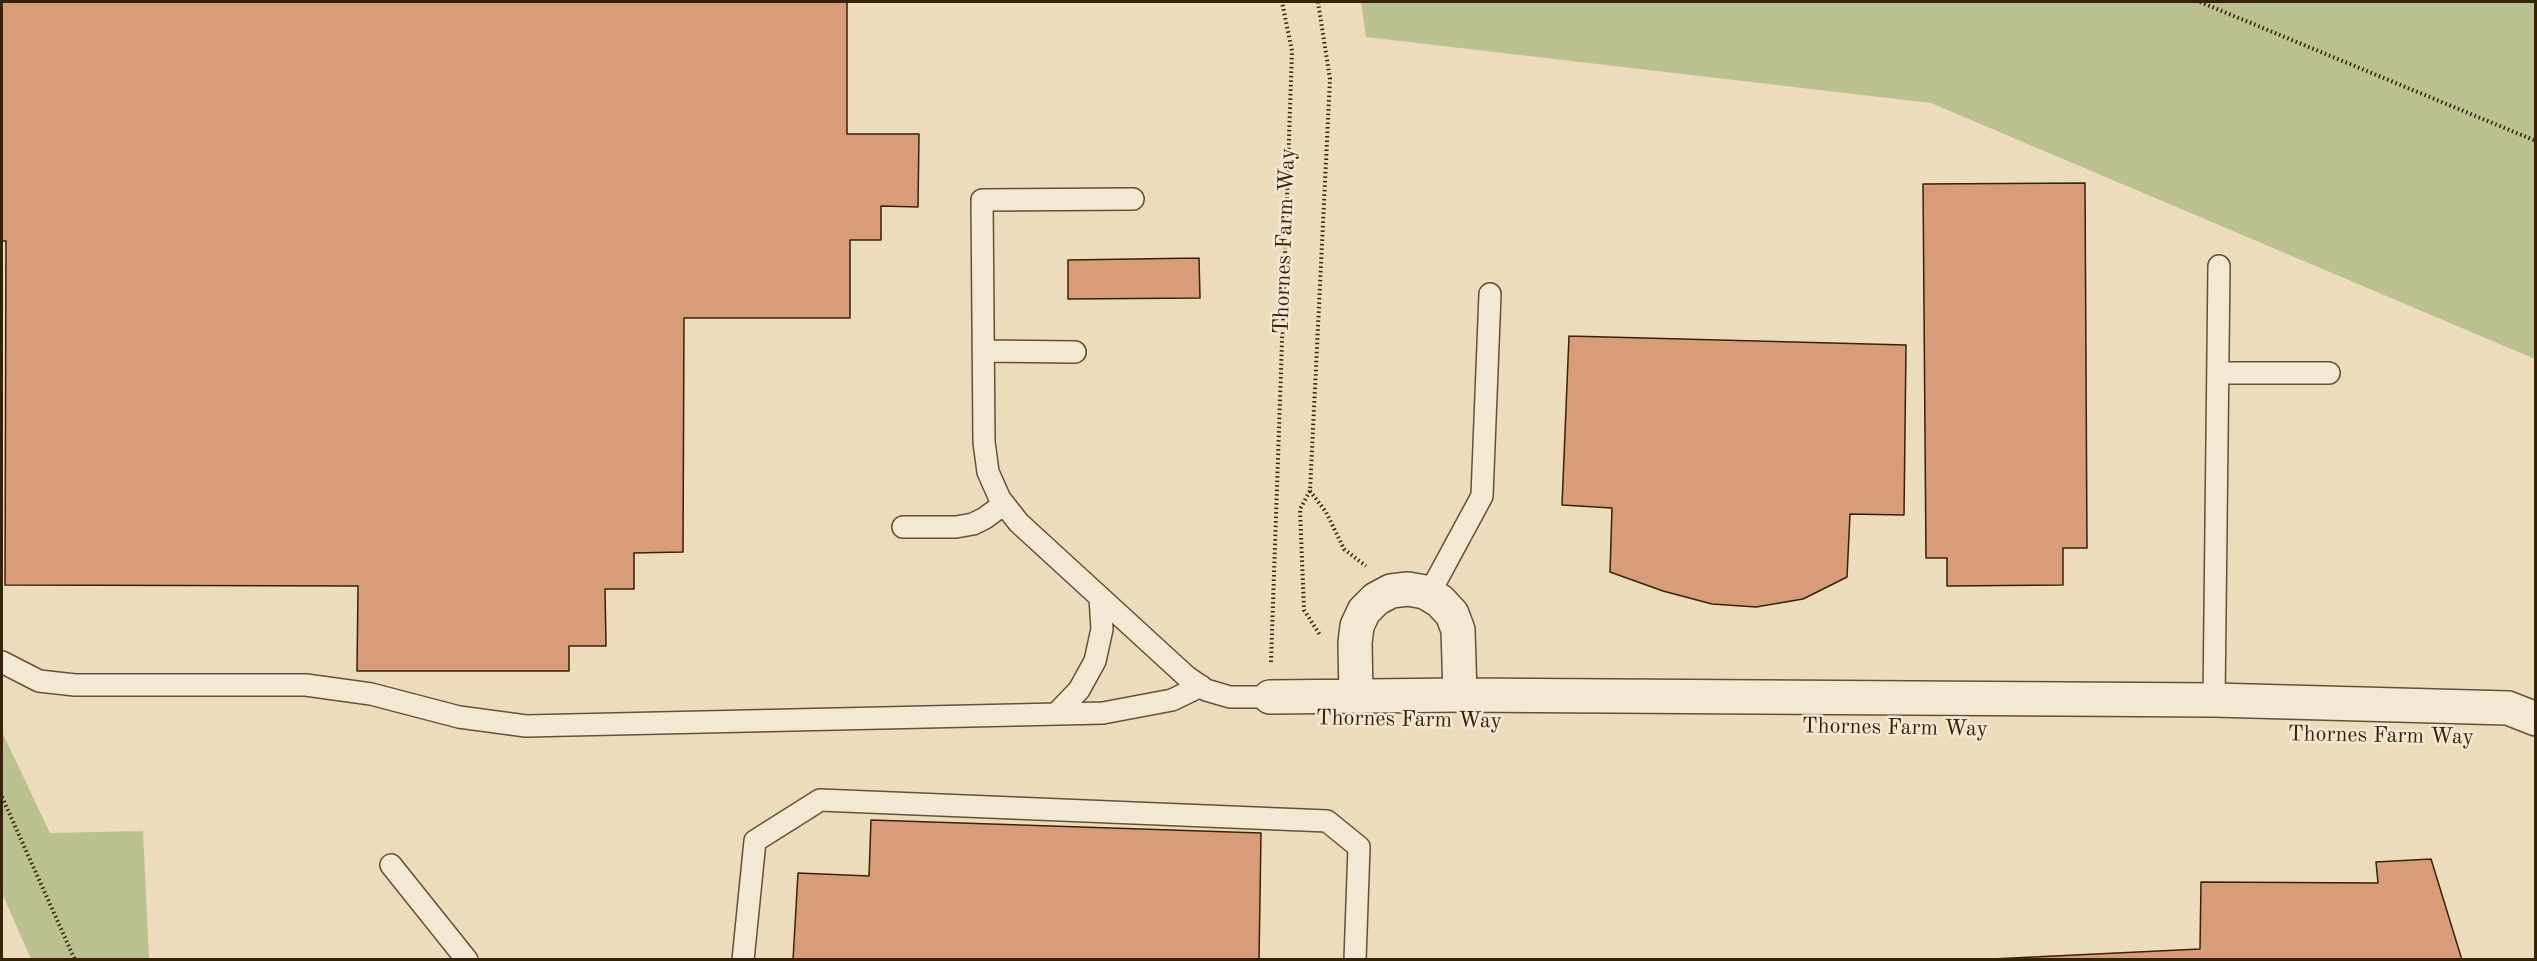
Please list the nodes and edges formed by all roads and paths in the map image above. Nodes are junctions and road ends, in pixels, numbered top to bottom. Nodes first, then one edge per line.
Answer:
1 (1282, 2) edge
2 (1318, 2) edge
3 (2200, 2) edge
4 (2535, 141) edge
5 (1133, 199) dead end
6 (2219, 266) dead end
7 (1490, 294) dead end
8 (984, 351) junction
9 (1075, 352) dead end
10 (2218, 373) junction
11 (2329, 373) dead end
12 (1310, 491) junction
13 (1004, 504) junction
14 (903, 527) dead end
15 (1418, 592) junction
16 (1100, 597) junction
17 (2, 662) edge
18 (1355, 663) junction
19 (1201, 686) junction
20 (1356, 696) junction
21 (1460, 696) junction
22 (1270, 697) junction
23 (2214, 700) junction
24 (1056, 714) junction
25 (2535, 719) edge
26 (2, 797) edge
27 (392, 865) dead end
28 (75, 960) edge
29 (467, 960) edge
30 (742, 960) edge
31 (1355, 960) edge

1 - 22 path, Thornes Farm Way
2 - 12 path, Thornes Farm Way
3 - 4 path
5 - 8 lane
6 - 10 lane
7 - 15 lane
8 - 9 lane
8 - 13 lane
10 - 11 lane
10 - 23 lane
12 - 15 path
12 - 18 path, Thornes Farm Way
13 - 14 lane
13 - 16 lane
15 - 18 street, Thornes Farm Way
15 - 21 street, Thornes Farm Way
16 - 19 lane
16 - 24 lane
17 - 24 lane
18 - 20 street, Thornes Farm Way
19 - 22 lane
19 - 24 lane
20 - 21 street, Thornes Farm Way
20 - 22 street, Thornes Farm Way
21 - 23 street, Thornes Farm Way
23 - 25 street, Thornes Farm Way
26 - 28 path
27 - 29 lane
30 - 31 lane

